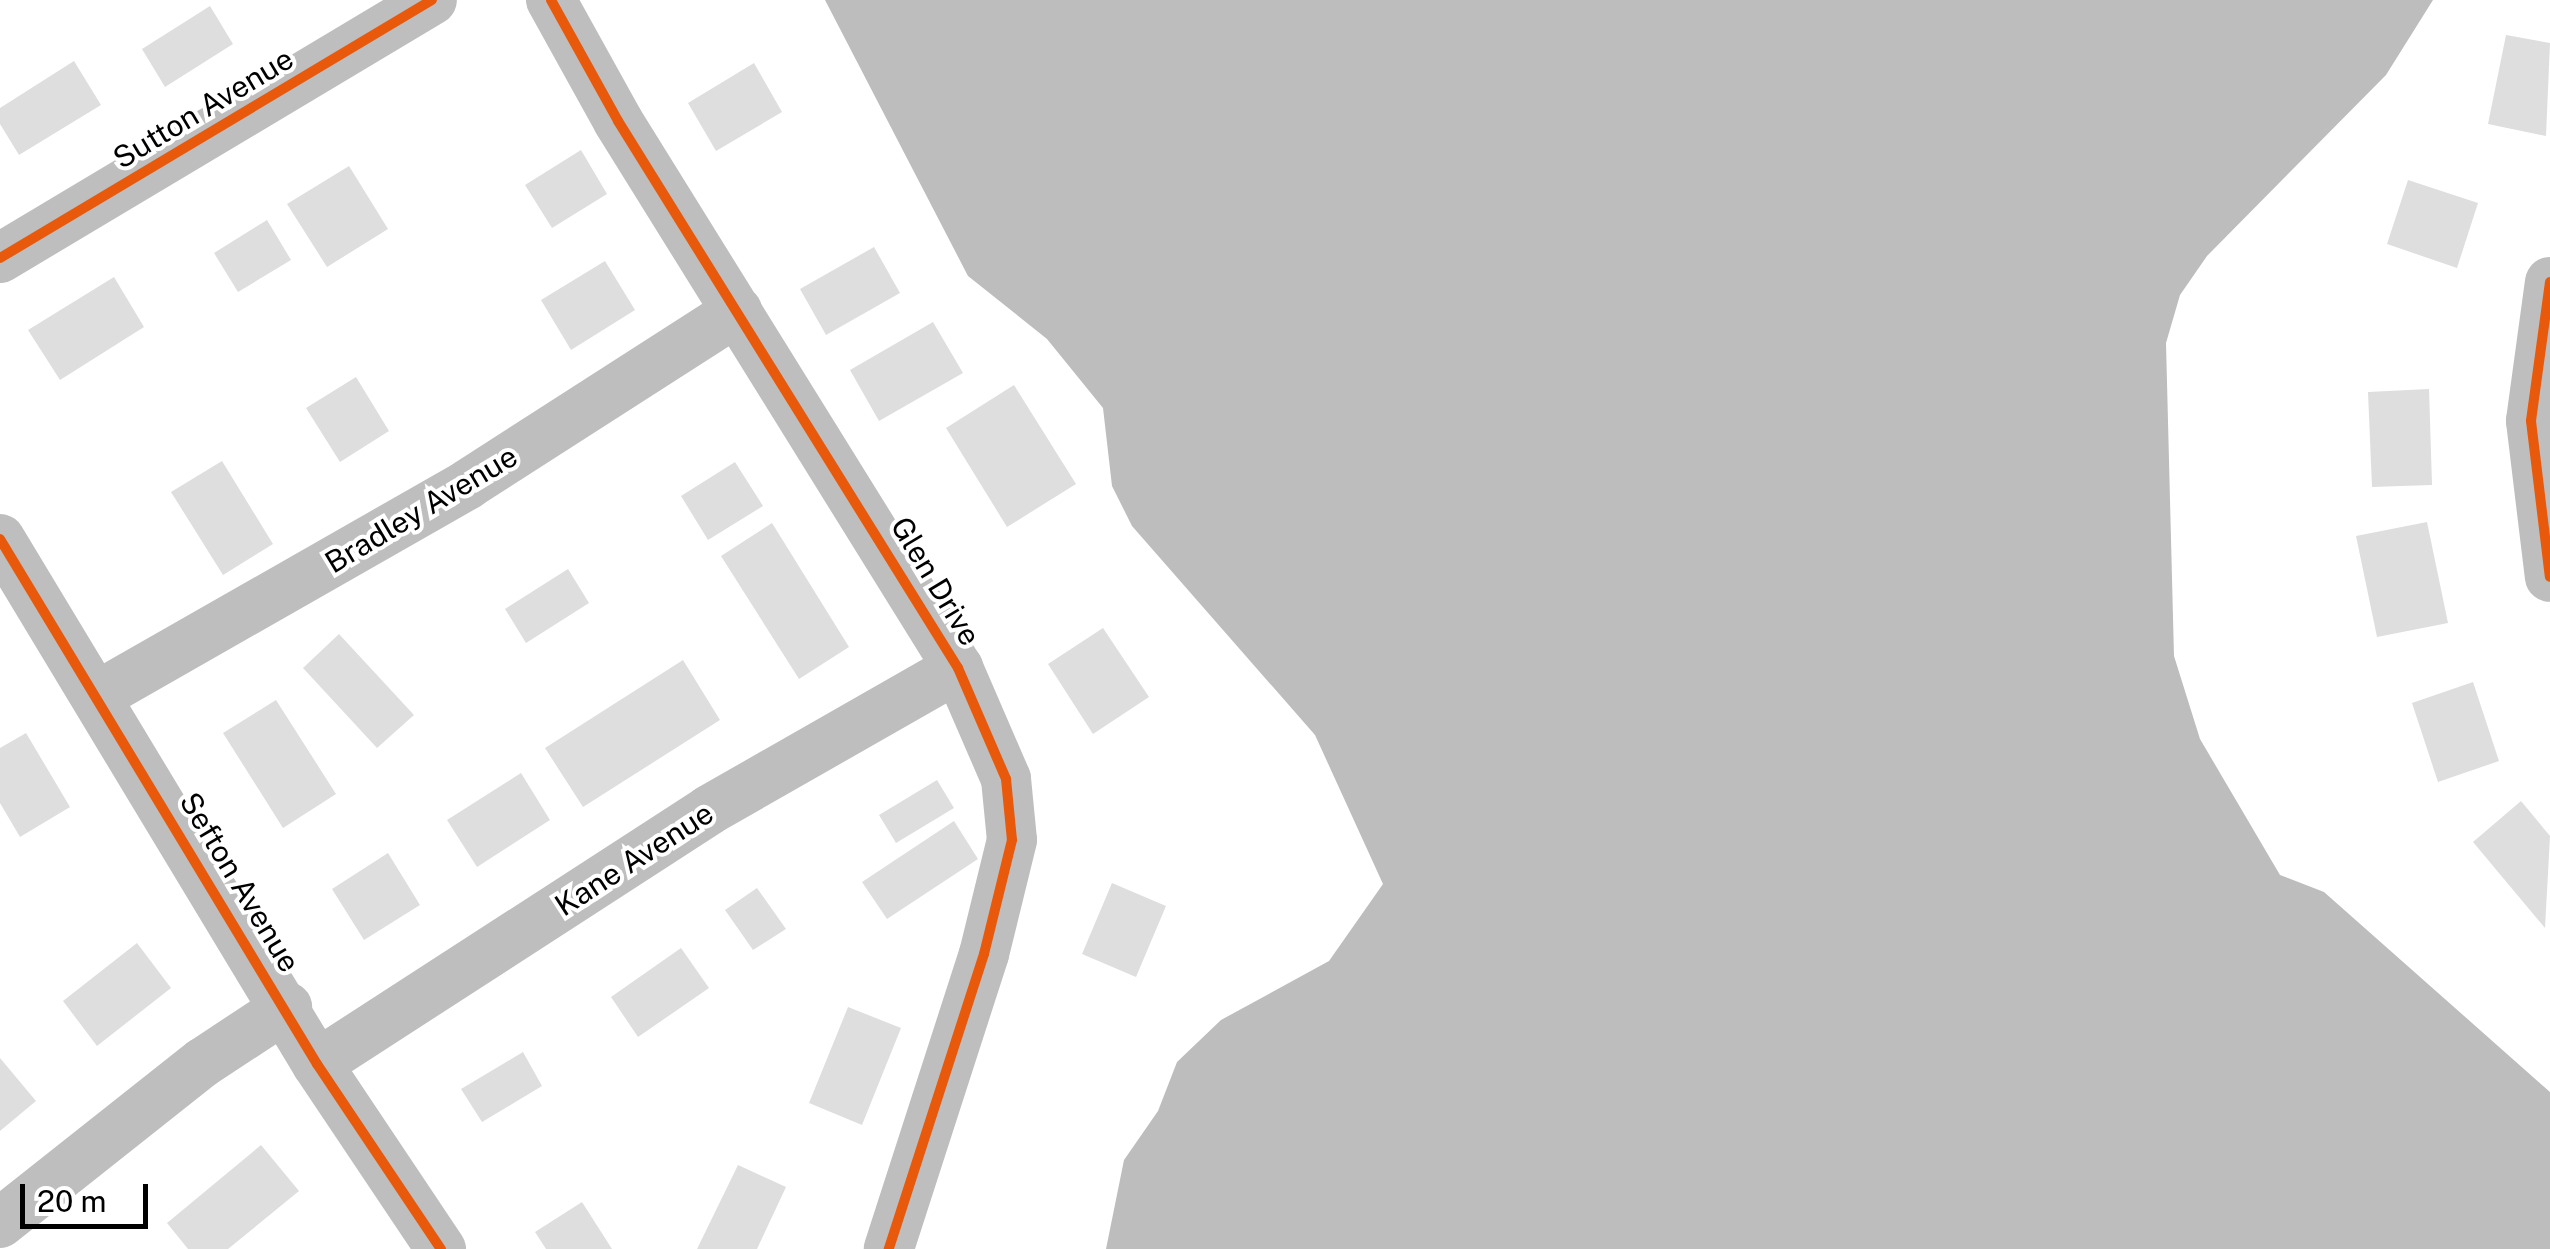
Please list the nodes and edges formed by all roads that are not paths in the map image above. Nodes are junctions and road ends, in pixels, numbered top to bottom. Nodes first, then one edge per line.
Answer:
1 (432, 0) edge
2 (551, 0) edge
3 (0, 258) edge
4 (2550, 282) edge
5 (737, 311) junction
6 (0, 539) edge
7 (2548, 559) edge
8 (958, 668) junction
9 (97, 696) junction
10 (287, 1007) junction
11 (317, 1064) junction
12 (0, 1223) edge
13 (441, 1249) edge
14 (889, 1249) edge

1 - 3 street, Sutton Avenue
2 - 5 street, Glen Drive
4 - 7 street
5 - 8 street, Glen Drive
5 - 9 street, Bradley Avenue
6 - 9 street, Sefton Avenue
8 - 11 street, Kane Avenue
8 - 14 street, Glen Drive
9 - 10 street, Sefton Avenue
10 - 11 street, Sefton Avenue
10 - 12 street
11 - 13 street, Sefton Avenue

